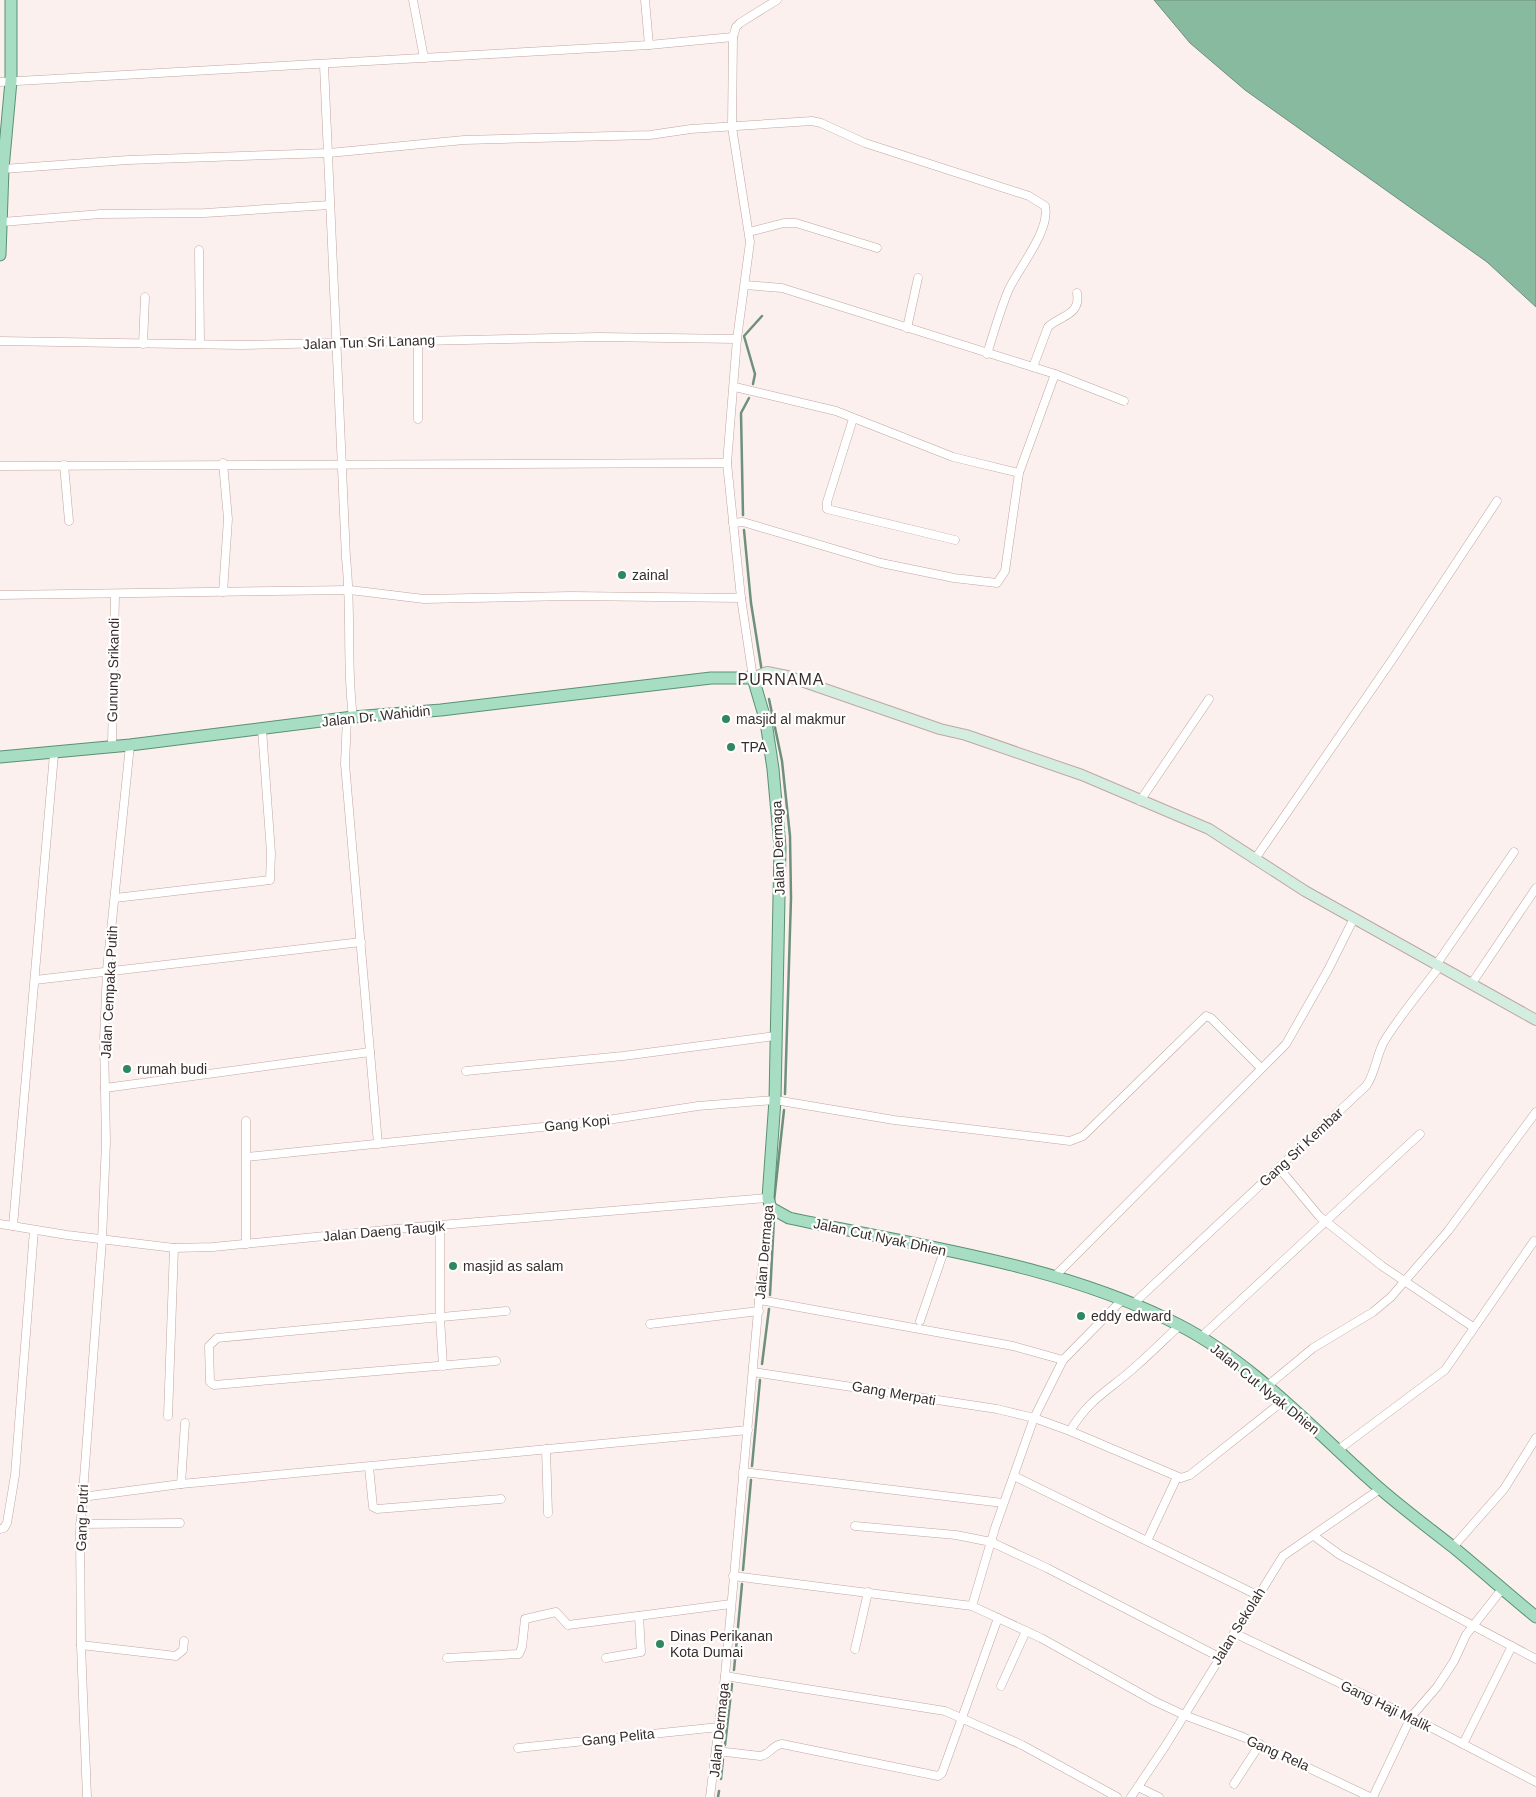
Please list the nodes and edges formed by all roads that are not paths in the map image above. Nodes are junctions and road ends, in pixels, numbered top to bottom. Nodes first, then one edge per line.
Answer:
1 (11, 0) edge
2 (413, 0) edge
3 (645, 0) edge
4 (777, 0) edge
5 (733, 37) junction
6 (649, 45) junction
7 (424, 58) junction
8 (324, 64) junction
9 (5, 82) edge
10 (732, 127) junction
11 (329, 153) junction
12 (3, 169) junction
13 (330, 205) junction
14 (2, 222) junction
15 (749, 232) junction
16 (877, 248) dead end
17 (198, 250) dead end
18 (0, 255) edge
19 (918, 278) dead end
20 (745, 285) junction
21 (1077, 293) dead end
22 (146, 297) dead end
23 (907, 328) junction
24 (737, 339) junction
25 (0, 341) edge
26 (418, 341) junction
27 (143, 344) junction
28 (200, 344) junction
29 (337, 344) junction
30 (987, 354) junction
31 (1033, 367) junction
32 (1055, 374) junction
33 (735, 387) junction
34 (1124, 401) dead end
35 (418, 419) dead end
36 (853, 419) junction
37 (223, 463) junction
38 (343, 463) junction
39 (727, 463) junction
40 (64, 465) junction
41 (0, 466) edge
42 (1019, 473) junction
43 (1497, 501) dead end
44 (69, 521) dead end
45 (732, 523) junction
46 (955, 540) dead end
47 (350, 590) junction
48 (222, 592) junction
49 (115, 594) junction
50 (0, 595) edge
51 (742, 598) junction
52 (753, 678) junction
53 (1209, 699) dead end
54 (350, 718) junction
55 (262, 729) junction
56 (130, 745) junction
57 (112, 746) junction
58 (54, 754) junction
59 (0, 758) edge
60 (1140, 801) junction
61 (1514, 852) dead end
62 (1255, 859) junction
63 (1536, 888) edge
64 (115, 898) junction
65 (1354, 918) junction
66 (361, 942) junction
67 (1437, 966) junction
68 (107, 970) junction
69 (35, 980) junction
70 (1472, 983) junction
71 (1536, 1020) edge
72 (775, 1036) junction
73 (370, 1052) junction
74 (1261, 1068) junction
75 (466, 1072) dead end
76 (105, 1088) junction
77 (775, 1100) junction
78 (1536, 1112) edge
79 (246, 1121) dead end
80 (1420, 1134) dead end
81 (378, 1144) junction
82 (247, 1157) junction
83 (1279, 1168) junction
84 (770, 1203) junction
85 (1326, 1221) junction
86 (0, 1224) edge
87 (13, 1226) junction
88 (440, 1226) junction
89 (34, 1230) junction
90 (102, 1240) junction
91 (1534, 1241) dead end
92 (246, 1244) junction
93 (174, 1248) junction
94 (944, 1251) junction
95 (1054, 1276) junction
96 (1406, 1282) junction
97 (760, 1300) junction
98 (1128, 1302) junction
99 (506, 1311) dead end
100 (759, 1311) junction
101 (440, 1318) junction
102 (920, 1321) dead end
103 (650, 1324) dead end
104 (1180, 1325) junction
105 (1473, 1327) junction
106 (1201, 1337) junction
107 (1063, 1360) junction
108 (496, 1361) dead end
109 (443, 1366) junction
110 (753, 1372) junction
111 (1266, 1387) junction
112 (1283, 1401) junction
113 (168, 1416) dead end
114 (1034, 1418) junction
115 (185, 1424) dead end
116 (748, 1430) junction
117 (1070, 1431) junction
118 (1536, 1438) edge
119 (546, 1449) junction
120 (1338, 1450) junction
121 (369, 1467) junction
122 (743, 1472) junction
123 (1014, 1476) junction
124 (1177, 1478) junction
125 (181, 1484) junction
126 (1380, 1488) junction
127 (82, 1497) junction
128 (501, 1498) dead end
129 (1003, 1503) junction
130 (548, 1513) dead end
131 (180, 1523) dead end
132 (80, 1524) junction
133 (855, 1526) dead end
134 (0, 1529) edge
135 (1314, 1536) junction
136 (1147, 1541) junction
137 (991, 1542) junction
138 (1453, 1548) junction
139 (733, 1576) junction
140 (1502, 1589) junction
141 (868, 1592) junction
142 (1257, 1595) junction
143 (731, 1604) junction
144 (972, 1606) junction
145 (639, 1616) junction
146 (1536, 1617) edge
147 (998, 1618) junction
148 (1473, 1625) junction
149 (1026, 1631) junction
150 (1234, 1633) junction
151 (184, 1641) dead end
152 (81, 1645) junction
153 (1512, 1646) junction
154 (855, 1649) dead end
155 (1219, 1657) junction
156 (447, 1658) dead end
157 (606, 1658) dead end
158 (1536, 1659) edge
159 (725, 1676) junction
160 (1001, 1686) dead end
161 (1184, 1715) junction
162 (961, 1717) junction
163 (1411, 1717) junction
164 (719, 1727) junction
165 (1260, 1744) junction
166 (1463, 1744) junction
167 (518, 1748) dead end
168 (717, 1751) junction
169 (1536, 1782) edge
170 (1234, 1784) dead end
171 (1138, 1787) junction
172 (87, 1797) edge
173 (710, 1797) edge
174 (1117, 1797) edge
175 (1131, 1797) edge
176 (1159, 1797) edge
177 (1372, 1797) edge

1 - 9 main road
2 - 7 street
3 - 6 street
4 - 5 street
5 - 6 street
5 - 10 street
6 - 7 street
7 - 8 street
8 - 9 street
8 - 11 street
9 - 12 main road
10 - 11 street
10 - 15 street
10 - 30 street
11 - 12 street
11 - 13 street
12 - 14 main road
13 - 14 street
13 - 29 street
14 - 18 main road
15 - 16 street
15 - 20 street
17 - 28 street
19 - 23 street
20 - 23 street
20 - 24 street
21 - 31 street
22 - 27 street
23 - 30 street
24 - 26 street, Jalan Tun Sri Lanang
24 - 33 street
25 - 27 street, Jalan Tun Sri Lanang
26 - 29 street, Jalan Tun Sri Lanang
26 - 35 street
27 - 28 street, Jalan Tun Sri Lanang
28 - 29 street, Jalan Tun Sri Lanang
29 - 38 street
30 - 31 street
31 - 32 street
32 - 34 street
32 - 42 street
33 - 36 street
33 - 39 street
36 - 42 street
36 - 46 street
37 - 38 street
37 - 40 street
37 - 48 street
38 - 39 street
38 - 47 street
39 - 45 street
40 - 41 street
40 - 44 street
42 - 45 street
43 - 62 street
45 - 51 street
47 - 48 street
47 - 51 street
47 - 54 street
48 - 49 street
49 - 50 street
49 - 57 street, Gunung Srikandi
51 - 52 street
52 - 54 main road, Jalan Dr. Wahidin
52 - 60 street
52 - 72 main road, Jalan Dermaga
53 - 60 street
54 - 55 main road, Jalan Dr. Wahidin
54 - 66 street
55 - 56 main road, Jalan Dr. Wahidin
55 - 64 street
56 - 57 main road, Jalan Dr. Wahidin
56 - 64 street, Jalan Cempaka Putih
57 - 58 main road, Jalan Dr. Wahidin
58 - 59 main road, Jalan Dr. Wahidin
58 - 69 street
60 - 62 street
61 - 67 street, Gang Sri Kembar
62 - 65 street
63 - 70 street
64 - 68 street, Jalan Cempaka Putih
65 - 67 street
65 - 74 street
66 - 68 street
66 - 73 street
67 - 70 street
67 - 83 street, Gang Sri Kembar
68 - 69 street
68 - 76 street, Jalan Cempaka Putih
69 - 87 street
70 - 71 street
72 - 75 street
72 - 77 main road, Jalan Dermaga
73 - 76 street
73 - 81 street
74 - 77 street, Gang Kopi
74 - 95 street
76 - 90 street, Jalan Cempaka Putih
77 - 81 street, Gang Kopi
77 - 84 main road, Jalan Dermaga
78 - 96 street
79 - 82 street
80 - 85 street
81 - 82 street, Gang Kopi
82 - 92 street
83 - 85 street
83 - 98 street, Gang Sri Kembar
84 - 88 street, Jalan Daeng Taugik
84 - 94 main road, Jalan Cut Nyak Dhien
84 - 97 street, Jalan Dermaga
85 - 96 street
85 - 106 street
86 - 87 street, Jalan Daeng Taugik
87 - 89 street, Jalan Daeng Taugik
88 - 92 street, Jalan Daeng Taugik
88 - 101 street
89 - 90 street, Jalan Daeng Taugik
89 - 134 street
90 - 93 street, Jalan Daeng Taugik
90 - 127 street, Gang Putri
91 - 105 street
92 - 93 street, Jalan Daeng Taugik
93 - 113 street
94 - 95 main road, Jalan Cut Nyak Dhien
94 - 102 street
95 - 98 main road, Jalan Cut Nyak Dhien
96 - 105 street
96 - 111 street
97 - 100 street, Jalan Dermaga
97 - 107 street
98 - 104 main road, Jalan Cut Nyak Dhien
98 - 107 street, Gang Sri Kembar
99 - 101 street
100 - 103 street
100 - 110 street, Jalan Dermaga
101 - 109 street
101 - 109 street
104 - 106 main road, Jalan Cut Nyak Dhien
104 - 117 street
105 - 120 street
106 - 111 main road, Jalan Cut Nyak Dhien
107 - 114 street, Gang Sri Kembar
108 - 109 street
110 - 114 street, Gang Merpati
110 - 116 street, Jalan Dermaga
111 - 112 main road, Jalan Cut Nyak Dhien
112 - 120 main road, Jalan Cut Nyak Dhien
112 - 124 street
114 - 117 street, Gang Merpati
114 - 123 street, Gang Sri Kembar
115 - 125 street
116 - 119 street
116 - 122 street, Jalan Dermaga
117 - 124 street, Gang Merpati
118 - 138 street
119 - 121 street
119 - 130 street
120 - 126 main road, Jalan Cut Nyak Dhien
121 - 125 street
121 - 128 street
122 - 129 street
122 - 139 street, Jalan Dermaga
123 - 129 street, Gang Sri Kembar
123 - 136 street
124 - 136 street
125 - 127 street
126 - 135 street, Jalan Sekolah
126 - 138 main road, Jalan Cut Nyak Dhien
127 - 132 street, Gang Putri
129 - 137 street, Gang Sri Kembar
131 - 132 street
132 - 152 street, Gang Putri
133 - 137 street
135 - 142 street, Jalan Sekolah
135 - 148 street
136 - 142 street
137 - 144 street, Gang Sri Kembar
137 - 155 street
138 - 140 main road, Jalan Cut Nyak Dhien
139 - 141 street, Gang Rela
139 - 143 street, Jalan Dermaga
140 - 146 main road, Jalan Cut Nyak Dhien
140 - 148 street
141 - 144 street, Gang Rela
141 - 154 street
142 - 150 street, Jalan Sekolah
143 - 145 street
143 - 159 street, Jalan Dermaga
144 - 147 street, Gang Rela
145 - 156 street
145 - 157 street
147 - 149 street, Gang Rela
147 - 162 street
148 - 153 street
148 - 163 street
149 - 160 street
149 - 161 street, Gang Rela
150 - 155 street, Jalan Sekolah
150 - 163 street, Gang Haji Malik
151 - 152 street
152 - 172 street, Gang Putri
153 - 158 street
153 - 166 street
155 - 161 street, Jalan Sekolah
159 - 162 street
159 - 164 street, Jalan Dermaga
161 - 165 street, Gang Rela
161 - 171 street, Jalan Sekolah
162 - 168 street
162 - 174 street
163 - 166 street, Gang Haji Malik
163 - 177 street
164 - 167 street, Gang Pelita
164 - 168 street, Jalan Dermaga
165 - 170 street
165 - 177 street, Gang Rela
166 - 169 street, Gang Haji Malik
168 - 173 street, Jalan Dermaga
171 - 175 street, Jalan Sekolah
171 - 176 street

